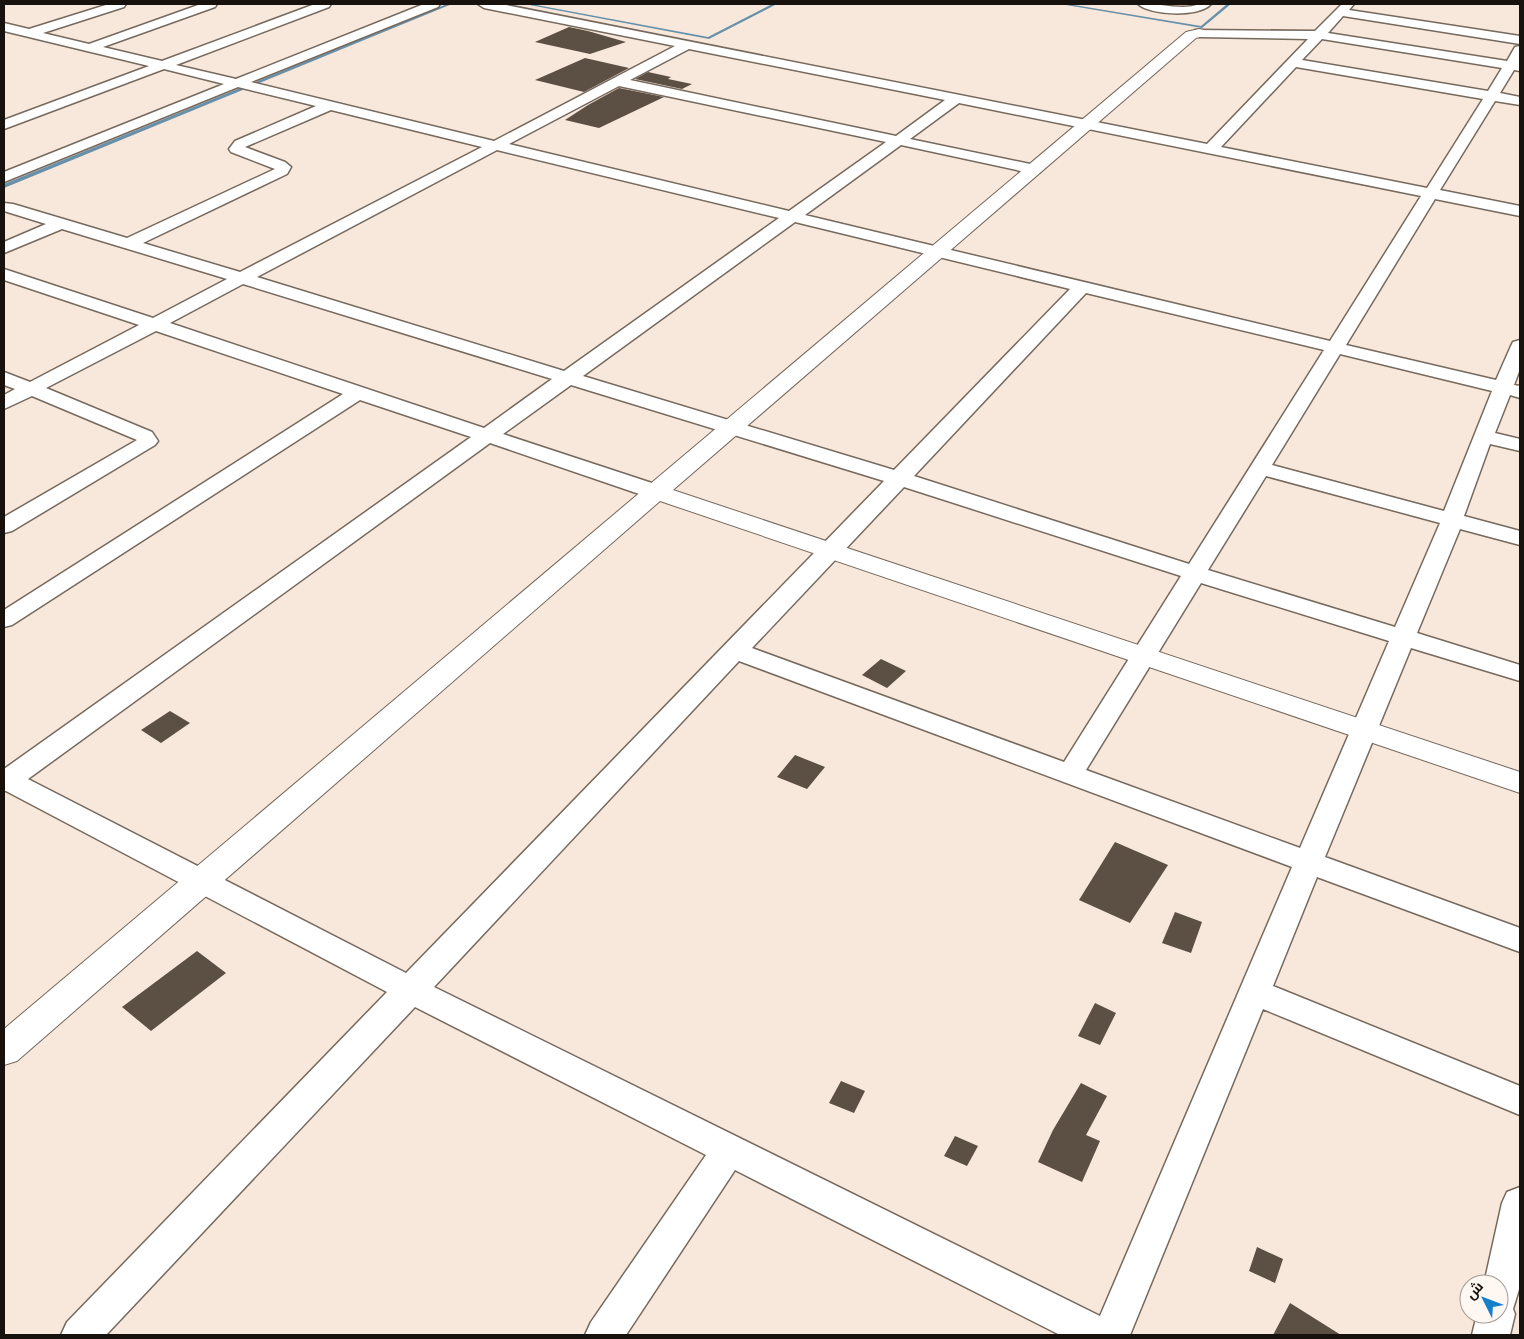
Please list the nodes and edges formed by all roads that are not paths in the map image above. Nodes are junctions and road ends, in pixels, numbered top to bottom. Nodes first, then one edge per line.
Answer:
1 (120, 4) edge
2 (211, 4) edge
3 (325, 4) edge
4 (434, 4) edge
5 (484, 4) edge
6 (1144, 4) edge
7 (1205, 4) edge
8 (1345, 8) edge
9 (4, 27) edge
10 (30, 33) junction
11 (1199, 33) joint
12 (1319, 34) junction
13 (1520, 40) edge
14 (4, 42) edge
15 (687, 45) junction
16 (89, 48) junction
17 (1517, 61) edge
18 (1292, 62) junction
19 (162, 66) junction
20 (618, 82) junction
21 (236, 84) junction
22 (1492, 96) junction
23 (956, 99) junction
24 (1520, 101) edge
25 (328, 106) junction
26 (4, 125) edge
27 (1087, 125) junction
28 (898, 140) junction
29 (495, 146) junction
30 (1210, 150) junction
31 (1035, 169) junction
32 (4, 177) edge
33 (1429, 194) junction
34 (6, 207) dead end
35 (1520, 211) edge
36 (790, 217) junction
37 (62, 223) junction
38 (128, 244) junction
39 (4, 248) edge
40 (938, 252) junction
41 (4, 274) edge
42 (241, 279) junction
43 (1083, 286) junction
44 (156, 324) junction
45 (1520, 346) edge
46 (1335, 347) junction
47 (568, 377) junction
48 (4, 378) edge
49 (30, 389) junction
50 (1511, 389) edge
51 (359, 392) junction
52 (4, 403) edge
53 (732, 427) junction
54 (487, 436) junction
55 (1483, 436) junction
56 (1520, 445) edge
57 (1259, 468) junction
58 (900, 478) junction
59 (656, 492) junction
60 (1452, 520) junction
61 (4, 526) edge
62 (1520, 538) edge
63 (831, 551) junction
64 (1194, 574) junction
65 (4, 620) edge
66 (1403, 637) junction
67 (735, 651) junction
68 (1141, 656) junction
69 (1520, 673) edge
70 (1364, 730) junction
71 (1070, 774) junction
72 (5, 780) edge
73 (1520, 783) edge
74 (1309, 862) junction
75 (201, 880) junction
76 (1520, 940) edge
77 (411, 990) junction
78 (1255, 992) junction
79 (4, 1050) edge
80 (1520, 1101) edge
81 (728, 1150) junction
82 (1520, 1203) edge
83 (1504, 1274) edge
84 (80, 1335) edge
85 (604, 1335) edge
86 (1099, 1335) edge
87 (1111, 1335) edge

1 - 10 street
2 - 16 street
3 - 19 street
4 - 21 street
5 - 15 street
6 - 7 street
8 - 12 street
8 - 13 street
9 - 10 street
10 - 14 street
10 - 16 street
11 - 12 street
11 - 27 street
12 - 17 street
12 - 18 street
15 - 20 street
15 - 23 street
16 - 19 street
17 - 22 street
18 - 22 street
18 - 30 street
19 - 21 street
19 - 26 street
20 - 28 street
20 - 29 street
21 - 25 street
21 - 32 street
22 - 24 street
22 - 33 street
23 - 27 street
23 - 28 street
25 - 29 street
25 - 38 street
27 - 30 street
27 - 31 street
28 - 31 street
28 - 36 street
29 - 36 street
29 - 42 street
30 - 33 street
31 - 40 street
33 - 35 street
33 - 46 street
34 - 37 street
36 - 40 street
36 - 47 street
37 - 38 street
37 - 39 street
38 - 42 street
40 - 43 street
40 - 53 street
41 - 44 street
42 - 44 street
42 - 47 street
43 - 46 street
43 - 58 street
44 - 49 street
44 - 51 street
45 - 50 street
46 - 50 street
46 - 57 street
47 - 53 street
47 - 54 street
48 - 49 street
49 - 52 street
49 - 61 street
50 - 55 street
51 - 54 street
51 - 65 street
53 - 58 street
53 - 59 street
54 - 59 street
54 - 72 street
55 - 56 street
55 - 60 street
57 - 60 street
57 - 64 street
58 - 63 street
58 - 64 street
59 - 63 street
59 - 75 street
60 - 62 street
60 - 66 street
63 - 67 street
63 - 68 street
64 - 66 street
64 - 68 street
66 - 69 street
66 - 70 street
67 - 71 street
67 - 77 street
68 - 70 street
68 - 71 street
70 - 73 street
70 - 74 street
71 - 74 street
72 - 75 street
74 - 76 street
74 - 78 street
75 - 77 street
75 - 79 street
77 - 81 street
77 - 84 street
78 - 80 street
78 - 87 street
81 - 85 street
81 - 86 street
82 - 83 street

